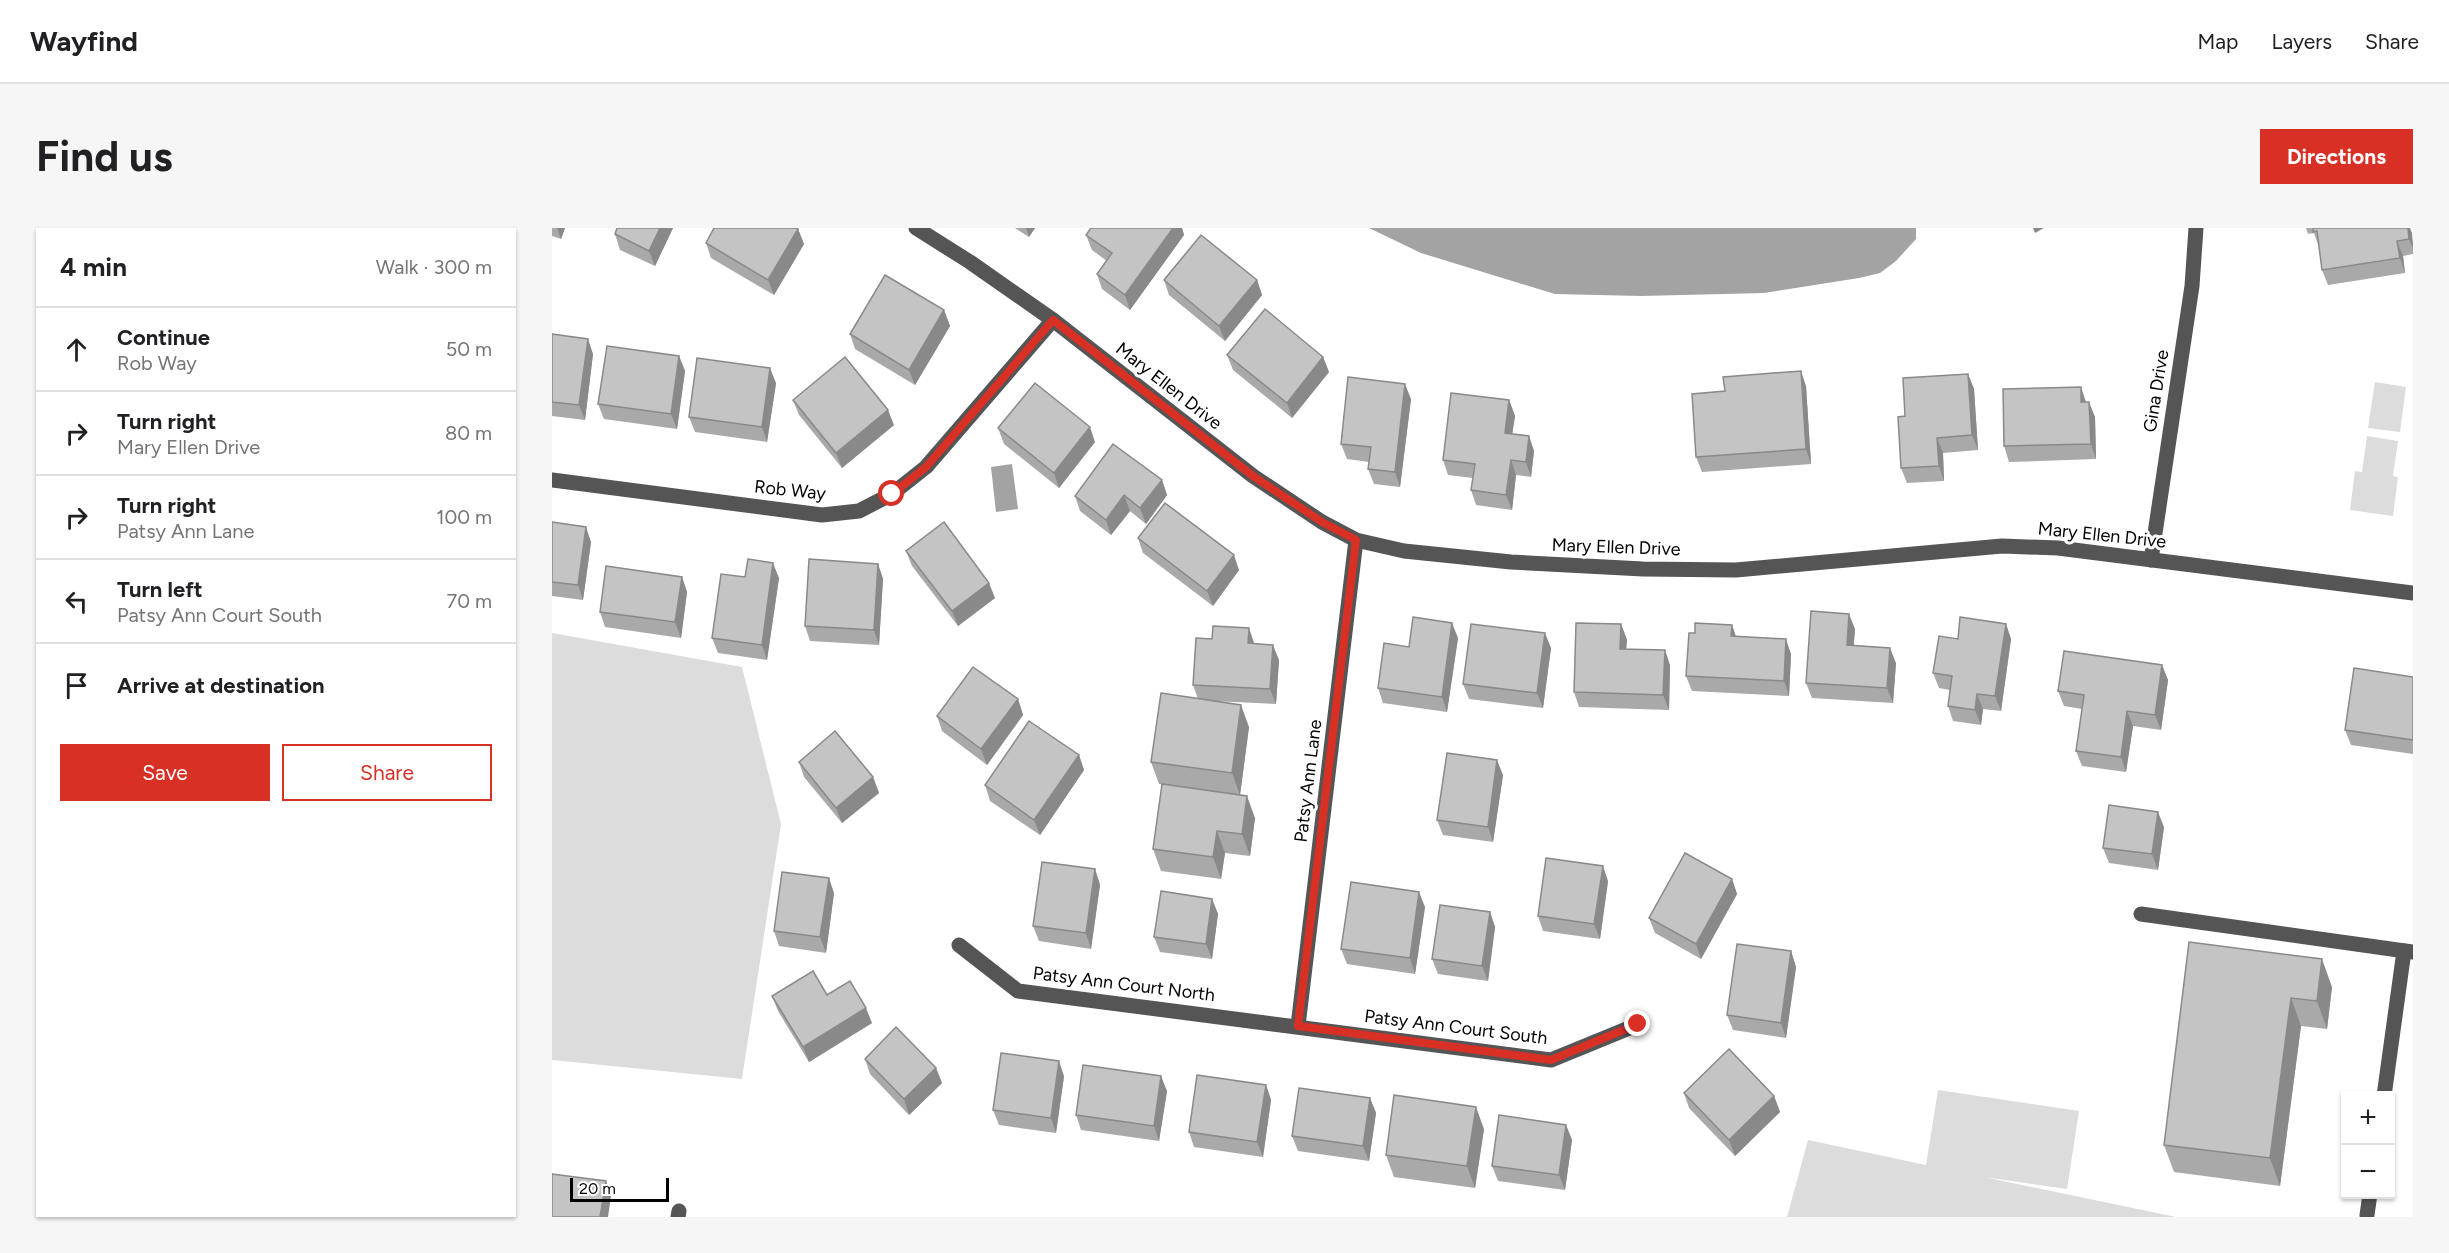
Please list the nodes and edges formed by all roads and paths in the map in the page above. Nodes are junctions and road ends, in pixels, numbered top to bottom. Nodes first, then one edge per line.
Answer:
1 (916, 228) edge
2 (2196, 228) edge
3 (1053, 320) junction
4 (552, 480) edge
5 (1356, 540) junction
6 (2151, 560) junction
7 (2413, 593) edge
8 (2141, 914) dead end
9 (959, 945) dead end
10 (2409, 952) edge
11 (1638, 1024) dead end
12 (1298, 1026) junction
13 (2385, 1091) edge
14 (2369, 1199) edge
15 (2367, 1215) dead end

1 - 3 street, Mary Ellen Drive
2 - 6 street, Gina Drive
3 - 4 street, Rob Way
3 - 5 street, Mary Ellen Drive
5 - 6 street, Mary Ellen Drive
5 - 12 street, Patsy Ann Lane
6 - 7 street, Mary Ellen Drive
8 - 10 street
9 - 12 street, Patsy Ann Court North
10 - 13 street
11 - 12 street, Patsy Ann Court South
14 - 15 street

